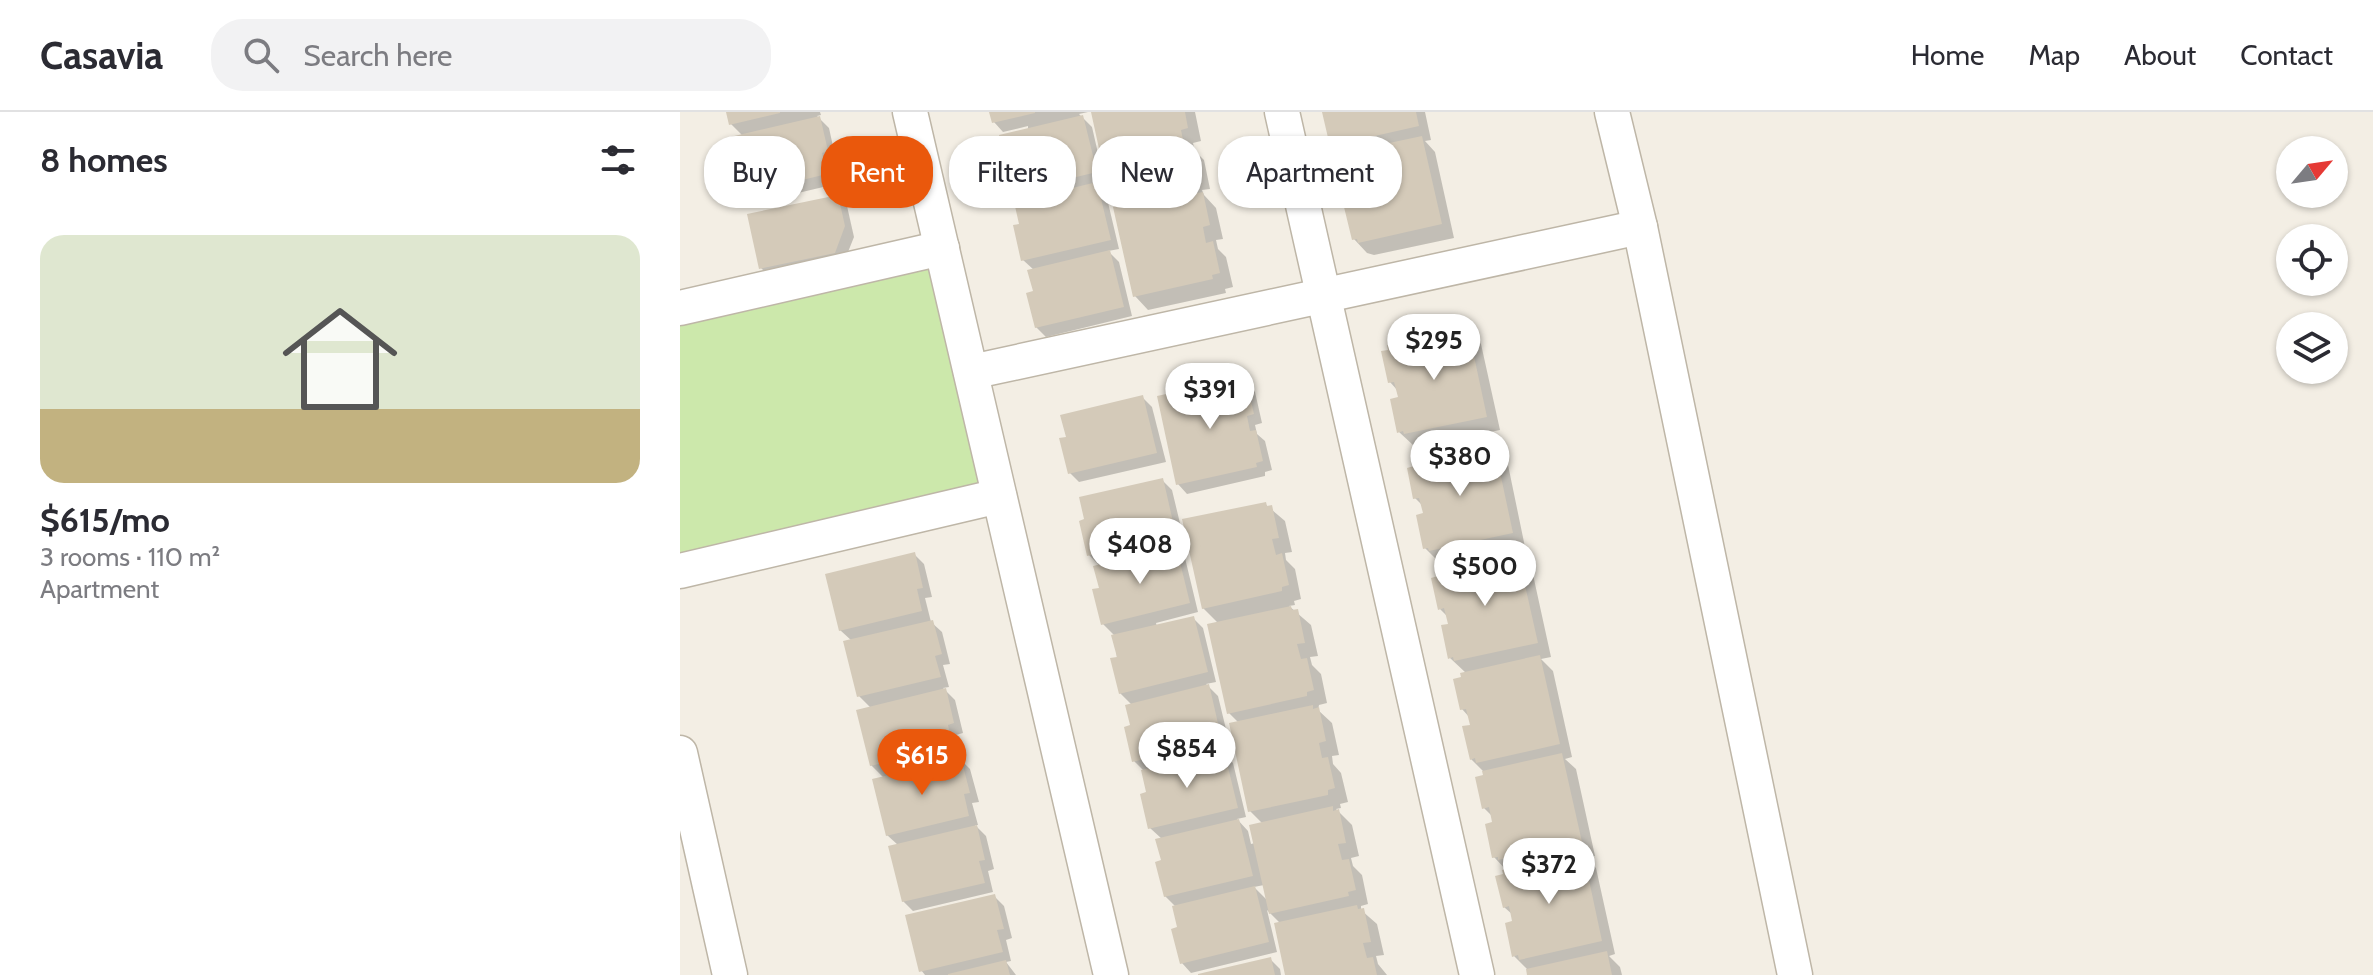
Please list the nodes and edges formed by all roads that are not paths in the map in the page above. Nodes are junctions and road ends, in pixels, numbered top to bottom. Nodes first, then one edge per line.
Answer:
1 (910, 112) edge
2 (1282, 112) edge
3 (1612, 112) edge
4 (1640, 227) junction
5 (942, 248) junction
6 (1323, 296) junction
7 (680, 308) edge
8 (971, 372) junction
9 (999, 496) junction
10 (680, 571) edge
11 (680, 753) edge
12 (730, 975) edge
13 (1111, 975) edge
14 (1477, 975) edge
15 (1795, 975) edge

1 - 5 street
2 - 6 street
3 - 4 street
4 - 6 street
4 - 15 street
5 - 7 street
5 - 8 street
6 - 8 street
6 - 14 street
8 - 9 street
9 - 10 street
9 - 13 street
11 - 12 street

